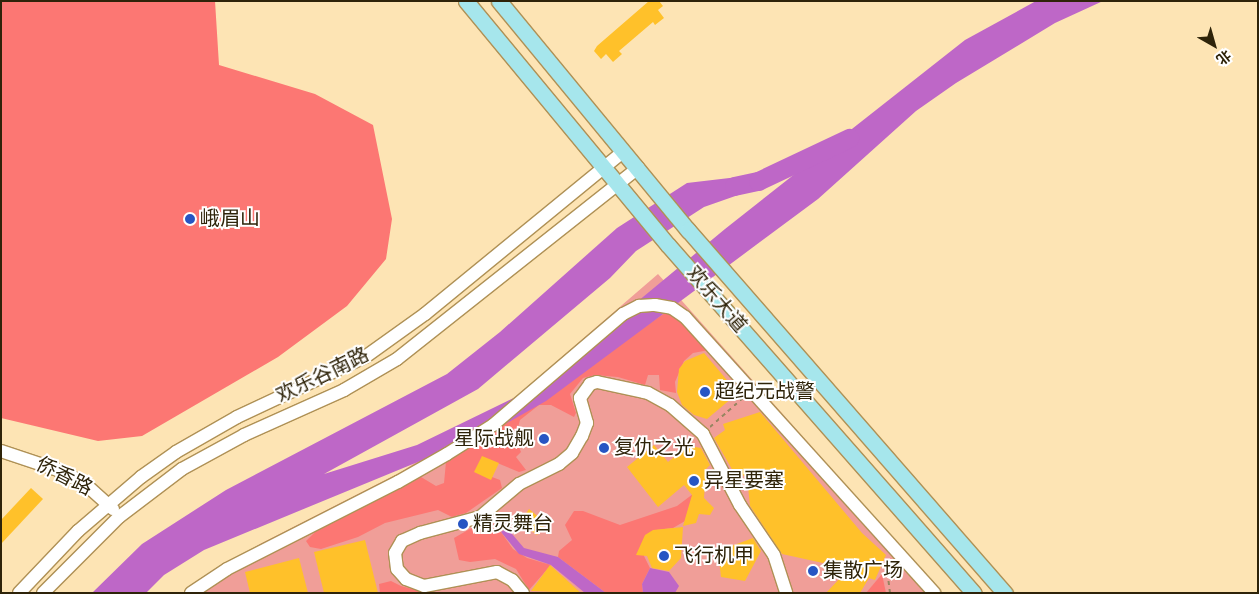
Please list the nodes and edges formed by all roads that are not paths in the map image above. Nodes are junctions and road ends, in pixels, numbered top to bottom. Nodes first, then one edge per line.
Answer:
1 (466, 1) edge
2 (499, 1) edge
3 (560, 74) junction
4 (540, 92) junction
5 (624, 151) junction
6 (602, 168) junction
7 (638, 168) junction
8 (617, 185) junction
9 (710, 255) junction
10 (690, 270) junction
11 (817, 378) junction
12 (798, 392) junction
13 (202, 436) junction
14 (1, 451) edge
15 (209, 453) junction
16 (108, 503) junction
17 (119, 517) junction
18 (950, 530) junction
19 (932, 544) junction
20 (19, 593) edge
21 (43, 593) edge
22 (191, 593) edge
23 (524, 593) edge
24 (786, 593) edge
25 (934, 593) edge
26 (974, 593) edge
27 (1005, 593) edge

1 - 4 main road, 欢乐大道
2 - 3 main road, 欢乐大道
3 - 4 main road
3 - 5 main road, 欢乐大道
4 - 6 main road, 欢乐大道
5 - 6 street, 欢乐谷南路
5 - 7 main road, 欢乐大道
6 - 8 main road, 欢乐大道
6 - 13 street, 欢乐谷南路
7 - 8 street, 欢乐谷南路
7 - 9 main road, 欢乐大道
8 - 10 main road, 欢乐大道
8 - 15 street, 欢乐谷南路
9 - 10 main road
9 - 11 main road, 欢乐大道
10 - 12 main road, 欢乐大道
11 - 12 main road
11 - 18 main road, 欢乐大道
12 - 19 main road, 欢乐大道
13 - 15 street
13 - 16 street, 欢乐谷南路
14 - 16 street, 侨香路
15 - 17 street, 欢乐谷南路
16 - 17 street, 侨香路
16 - 20 street, 欢乐谷南路
17 - 21 street, 欢乐谷南路
18 - 19 main road
18 - 27 main road, 欢乐大道
19 - 26 main road, 欢乐大道
22 - 25 street
23 - 24 street

